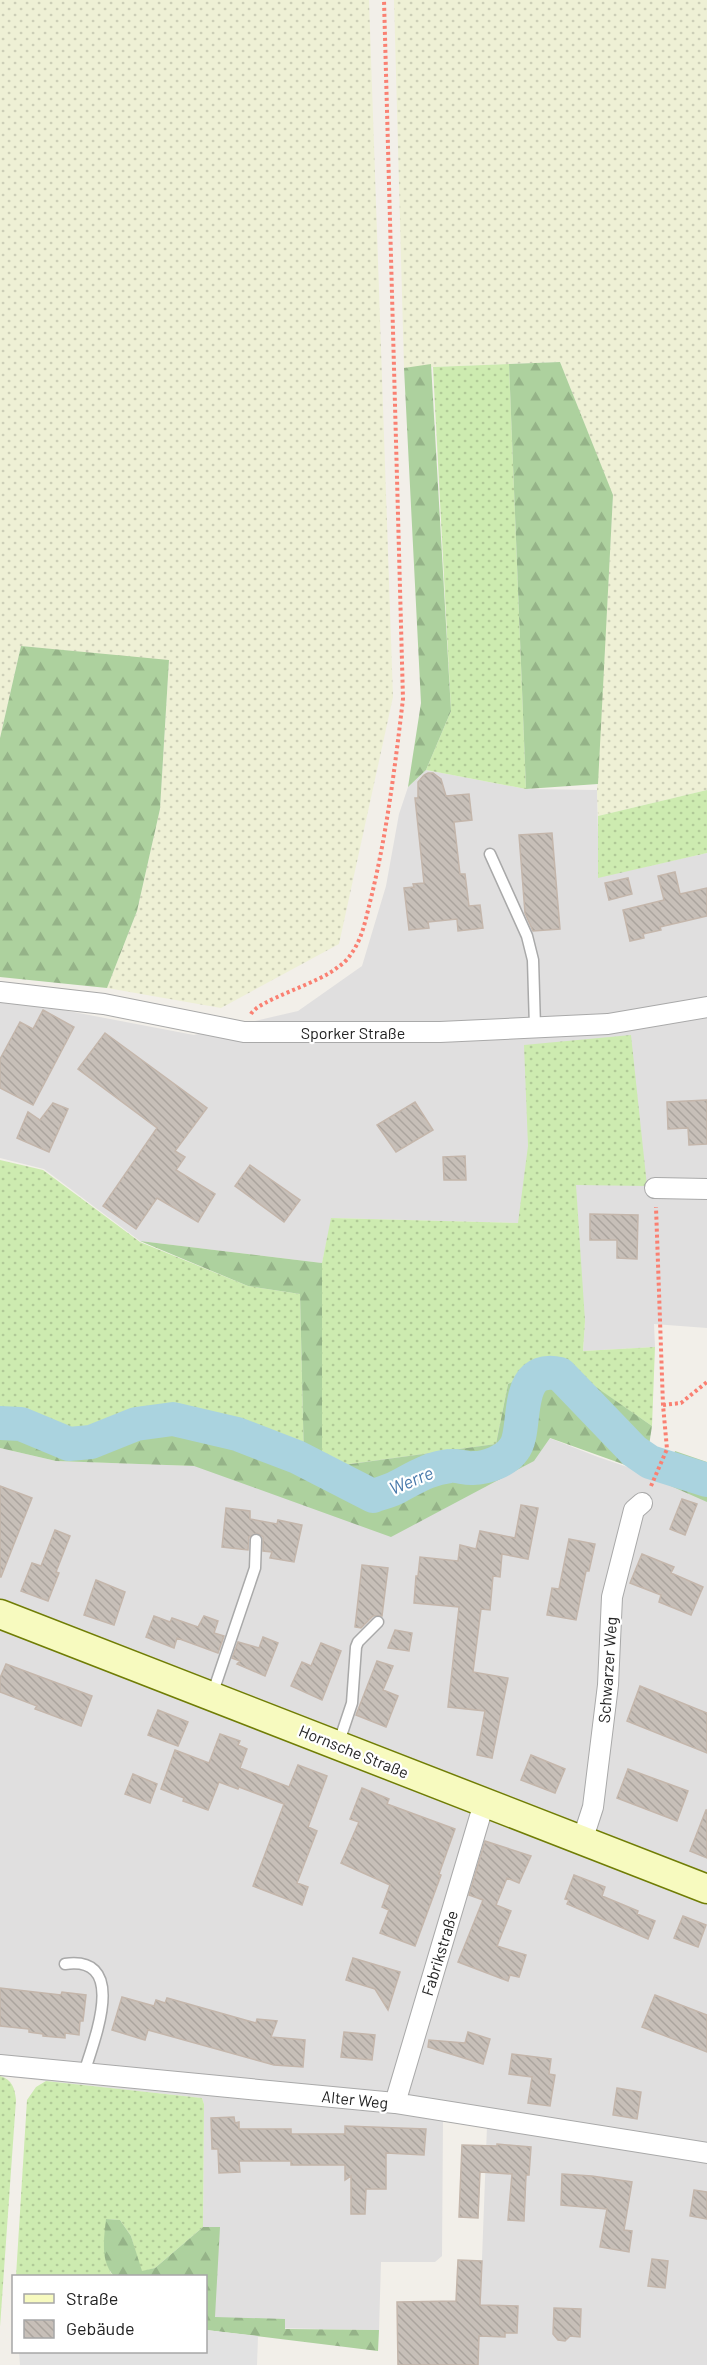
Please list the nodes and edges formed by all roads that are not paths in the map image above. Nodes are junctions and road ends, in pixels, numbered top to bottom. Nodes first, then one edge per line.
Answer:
1 (490, 854) dead end
2 (0, 992) edge
3 (707, 1007) edge
4 (535, 1027) junction
5 (656, 1188) road end
6 (707, 1189) edge
7 (642, 1503) dead end
8 (256, 1540) dead end
9 (0, 1614) edge
10 (378, 1622) dead end
11 (212, 1695) junction
12 (338, 1745) junction
13 (484, 1803) junction
14 (582, 1841) junction
15 (689, 1886) edge
16 (65, 1964) dead end
17 (0, 2065) edge
18 (84, 2073) junction
19 (395, 2103) junction
20 (707, 2153) edge

1 - 4 lane
2 - 4 street, Sporker Straße
3 - 4 street, Sporker Straße
5 - 6 street
7 - 14 street, Schwarzer Weg
8 - 11 lane
9 - 11 main road, Hornsche Straße
10 - 12 lane
11 - 12 main road, Hornsche Straße
12 - 13 main road, Hornsche Straße
13 - 14 main road, Hornsche Straße
13 - 19 street, Fabrikstraße
14 - 15 main road, Hornsche Straße
16 - 18 lane
17 - 18 street, Alter Weg
18 - 19 street, Alter Weg
19 - 20 street, Alter Weg

